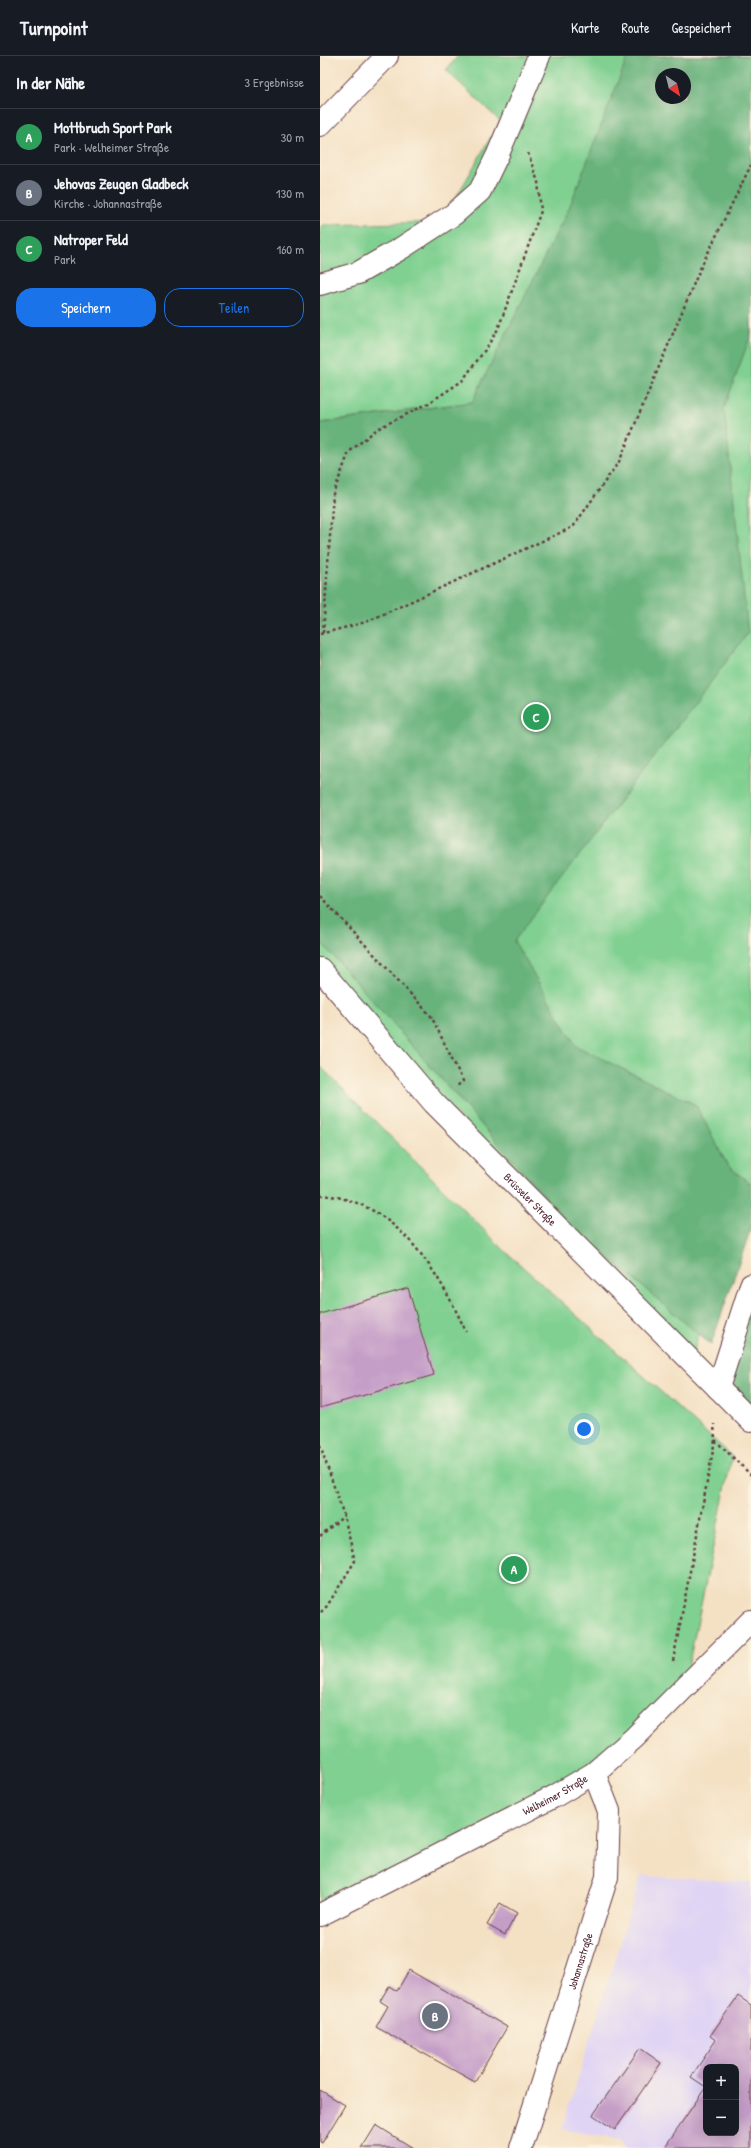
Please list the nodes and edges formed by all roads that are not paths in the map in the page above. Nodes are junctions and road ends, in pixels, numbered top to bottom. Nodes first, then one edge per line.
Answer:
1 (387, 56) edge
2 (539, 56) edge
3 (320, 125) edge
4 (320, 284) edge
5 (320, 969) edge
6 (751, 1285) edge
7 (718, 1388) junction
8 (751, 1421) edge
9 (751, 1621) edge
10 (594, 1773) junction
11 (320, 1915) edge
12 (521, 2148) edge

1 - 3 street
2 - 4 street
5 - 7 street, Brüsseler Straße
6 - 7 street
7 - 8 street, Brüsseler Straße
9 - 10 street, Welheimer Straße
10 - 11 street, Welheimer Straße
10 - 12 street, Johannastraße

